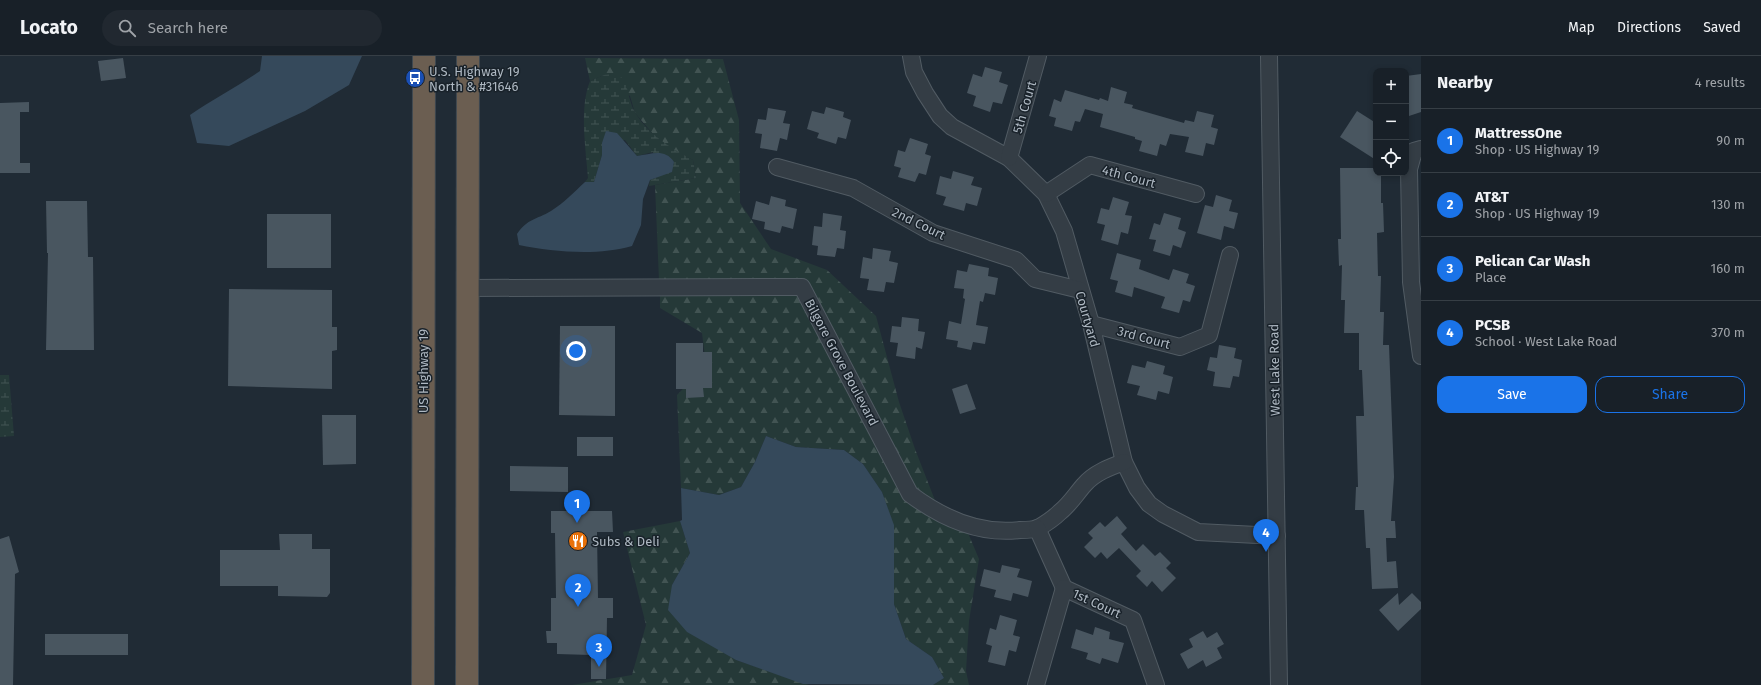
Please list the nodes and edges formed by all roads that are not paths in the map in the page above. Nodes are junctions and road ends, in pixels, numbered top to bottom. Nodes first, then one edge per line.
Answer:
1 (424, 56) edge
2 (468, 56) edge
3 (911, 56) edge
4 (1038, 56) edge
5 (1269, 56) edge
6 (1421, 149) edge
7 (1009, 158) junction
8 (777, 167) dead end
9 (1046, 194) junction
10 (1196, 194) dead end
11 (1230, 255) dead end
12 (1416, 282) edge
13 (468, 288) junction
14 (1080, 290) junction
15 (1091, 324) junction
16 (1421, 356) edge
17 (1124, 462) junction
18 (1037, 528) junction
19 (1277, 536) junction
20 (1064, 588) junction
21 (423, 685) edge
22 (467, 685) edge
23 (1036, 685) edge
24 (1156, 685) edge
25 (1279, 685) edge

1 - 21 highway, US Highway 19
2 - 13 highway
3 - 7 street, Courtyard
4 - 7 street, 5th Court
5 - 19 street, West Lake Road
6 - 12 street
7 - 9 street, Courtyard
8 - 14 street, 2nd Court
9 - 10 street, 4th Court
9 - 14 street, Courtyard
11 - 15 street, 3rd Court
12 - 16 street
13 - 18 street, Bilgore Grove Boulevard
13 - 22 highway
14 - 15 street, Courtyard
15 - 17 street, Courtyard
17 - 18 street, Bilgore Grove Boulevard
17 - 19 street, Courtyard
18 - 20 street, 1st Court
19 - 25 street, West Lake Road
20 - 23 street, 1st Court
20 - 24 street, 1st Court

